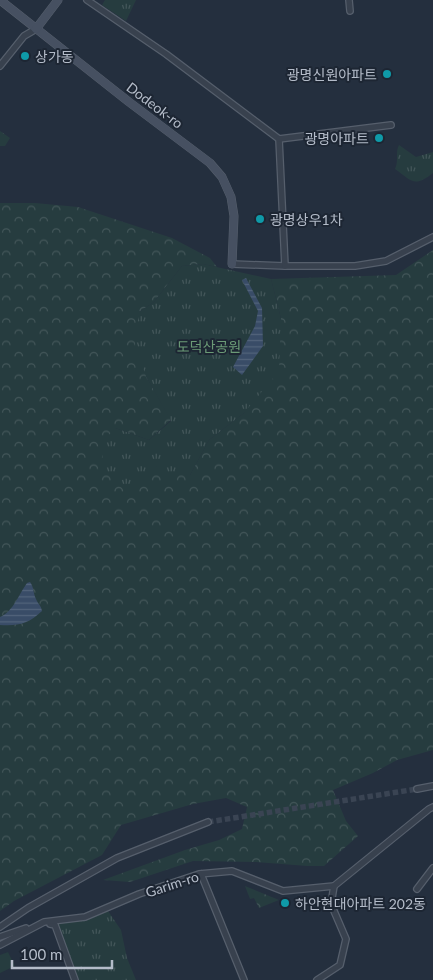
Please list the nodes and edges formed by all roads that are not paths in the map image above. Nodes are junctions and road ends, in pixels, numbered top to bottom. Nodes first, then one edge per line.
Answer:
1 (0, 0) edge
2 (58, 0) edge
3 (87, 0) edge
4 (349, 0) edge
5 (350, 11) dead end
6 (36, 29) junction
7 (0, 66) edge
8 (391, 124) dead end
9 (279, 139) junction
10 (433, 238) edge
11 (232, 264) joint
12 (285, 266) junction
13 (433, 786) edge
14 (417, 789) tunnel mouth
15 (433, 807) edge
16 (208, 822) tunnel mouth
17 (433, 868) edge
18 (201, 874) junction
19 (334, 886) junction
20 (417, 889) dead end
21 (44, 922) junction
22 (0, 927) edge
23 (0, 937) edge
24 (0, 945) edge
25 (75, 980) edge
26 (244, 980) edge
27 (317, 980) edge

1 - 6 street, Dodeok-ro
2 - 6 street
3 - 9 street
4 - 5 street
6 - 7 street
6 - 11 street, Dodeok-ro
8 - 9 street
9 - 12 street
10 - 12 street
11 - 12 street
13 - 14 street
15 - 19 street
16 - 22 street
17 - 20 street
18 - 19 street, Garim-ro
18 - 21 street, Garim-ro
18 - 26 street
19 - 27 street
21 - 23 street
21 - 24 street
21 - 25 street

